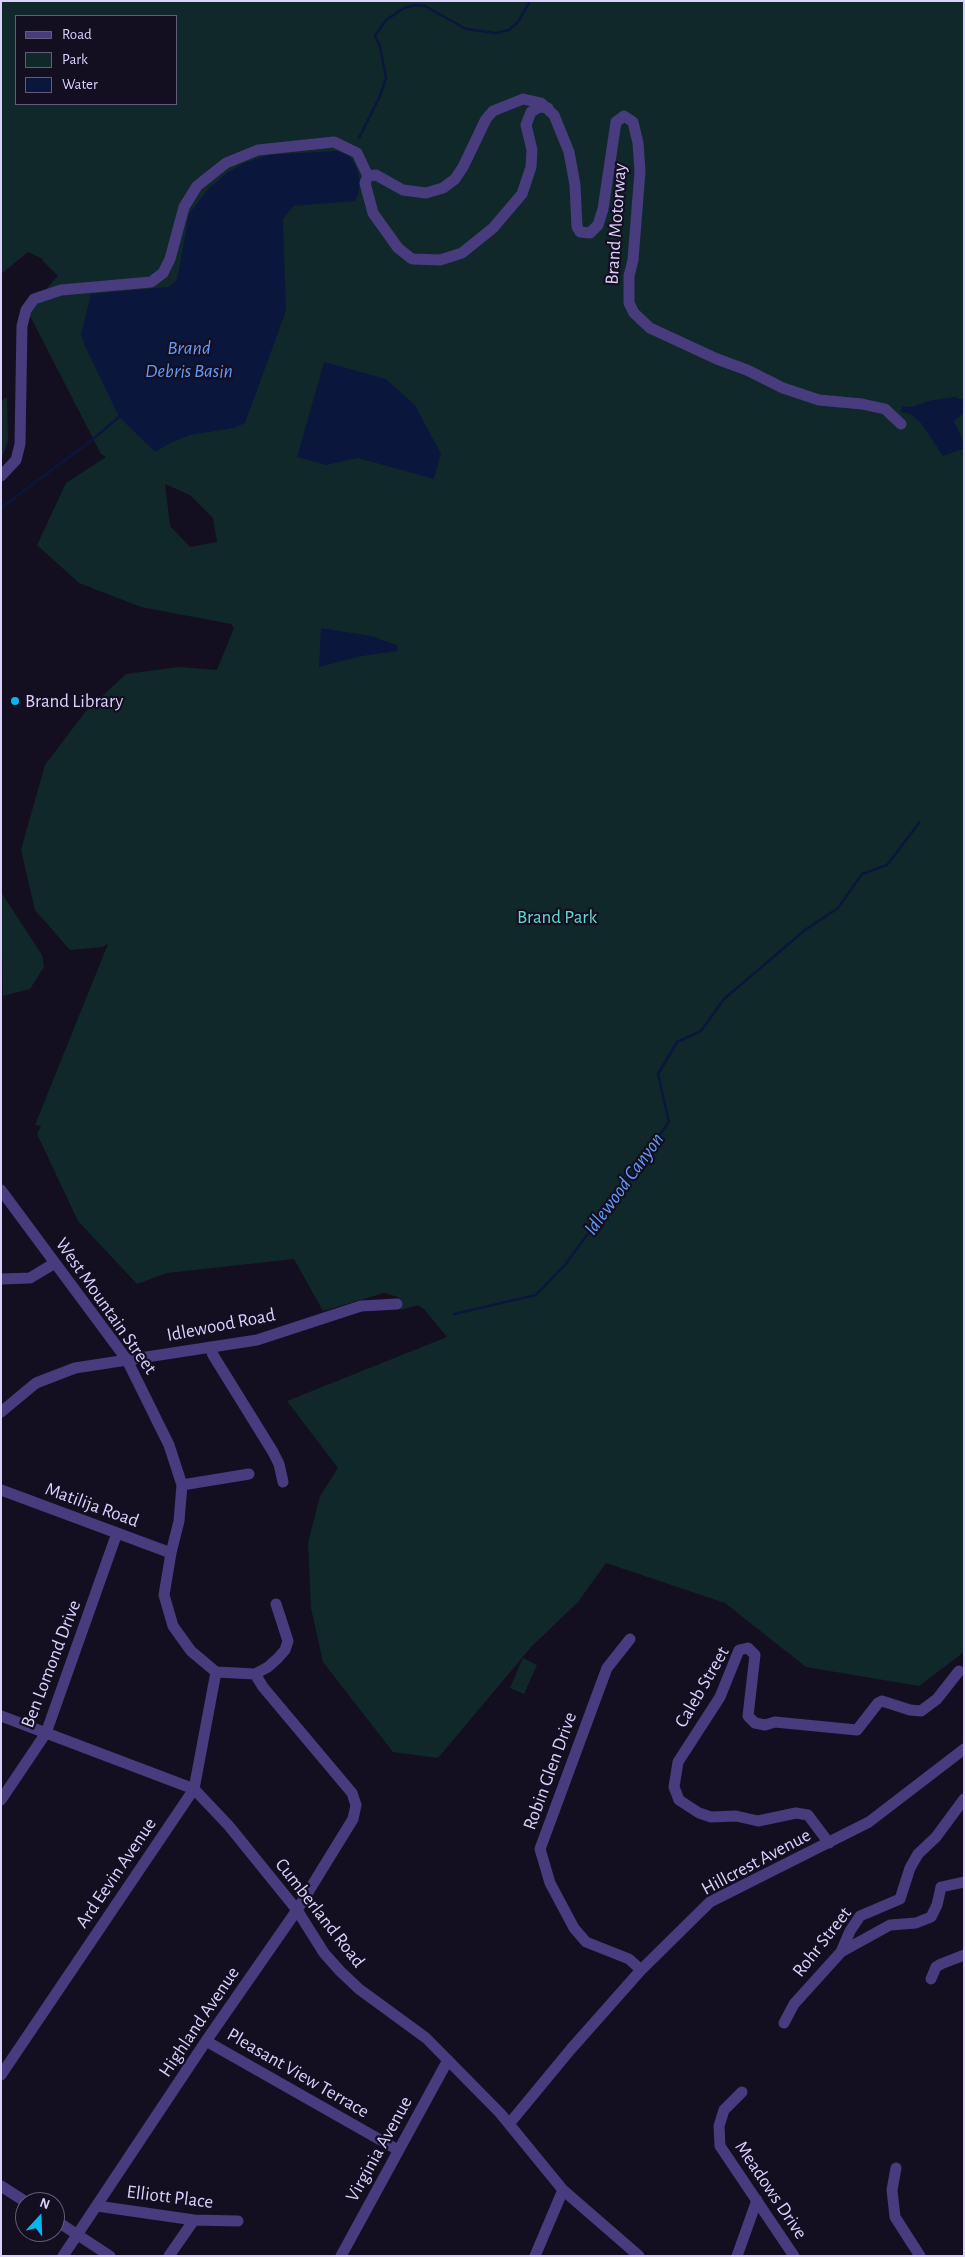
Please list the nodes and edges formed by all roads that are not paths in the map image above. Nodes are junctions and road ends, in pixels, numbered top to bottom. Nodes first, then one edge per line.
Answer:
1 (548, 108) junction
2 (368, 176) junction
3 (901, 424) dead end
4 (1, 476) edge
5 (1, 1190) edge
6 (55, 1263) junction
7 (1, 1279) edge
8 (397, 1304) dead end
9 (210, 1347) junction
10 (127, 1360) junction
11 (1, 1412) edge
12 (249, 1474) dead end
13 (283, 1482) dead end
14 (182, 1485) junction
15 (1, 1490) edge
16 (117, 1533) junction
17 (170, 1553) junction
18 (276, 1604) dead end
19 (630, 1639) dead end
20 (959, 1671) dead end
21 (216, 1672) junction
22 (255, 1674) junction
23 (1, 1716) edge
24 (46, 1732) junction
25 (964, 1748) edge
26 (194, 1788) junction
27 (964, 1799) edge
28 (1, 1800) edge
29 (829, 1843) junction
30 (964, 1882) edge
31 (297, 1910) junction
32 (841, 1952) junction
33 (964, 1955) edge
34 (642, 1970) junction
35 (931, 1979) dead end
36 (784, 2023) dead end
37 (206, 2041) junction
38 (448, 2060) junction
39 (1, 2075) edge
40 (742, 2092) dead end
41 (509, 2124) junction
42 (398, 2150) junction
43 (896, 2168) dead end
44 (1, 2186) edge
45 (563, 2190) junction
46 (15, 2195) edge
47 (757, 2200) junction
48 (97, 2206) junction
49 (194, 2220) junction
50 (238, 2222) dead end
51 (65, 2226) edge
52 (77, 2234) junction
53 (63, 2256) edge
54 (110, 2256) edge
55 (169, 2256) edge
56 (341, 2256) edge
57 (534, 2256) edge
58 (640, 2256) edge
59 (736, 2256) edge
60 (794, 2256) edge
61 (920, 2256) edge

1 - 2 street
1 - 2 street
1 - 3 street, Brand Motorway
2 - 4 street
5 - 6 street, West Mountain Street
6 - 7 street
6 - 10 street, West Mountain Street
8 - 9 street, Idlewood Road
9 - 10 street, Idlewood Road
9 - 13 street
10 - 11 street, Idlewood Road
10 - 14 street, West Mountain Street
12 - 14 street
14 - 17 street, West Mountain Street
15 - 16 street, Matilija Road
16 - 17 street, Matilija Road
16 - 24 street, Ben Lomond Drive
17 - 21 street, West Mountain Street
18 - 22 street
19 - 34 street, Robin Glen Drive
20 - 29 street, Caleb Street
21 - 22 street
21 - 26 street, Ard Eevin Avenue
22 - 31 street, Highland Avenue
23 - 24 street, Cumberland Road
24 - 26 street, Cumberland Road
24 - 28 street, Ben Lomond Drive
25 - 29 street, Hillcrest Avenue
26 - 31 street, Cumberland Road
26 - 39 street, Ard Eevin Avenue
27 - 32 street, Rohr Street
29 - 34 street, Hillcrest Avenue
30 - 32 street
31 - 37 street, Highland Avenue
31 - 38 street, Cumberland Road
32 - 36 street, Rohr Street
33 - 35 street
34 - 41 street, Hillcrest Avenue
37 - 42 street, Pleasant View Terrace
37 - 48 street, Highland Avenue
38 - 41 street, Cumberland Road
38 - 42 street, Virginia Avenue
40 - 47 street, Meadows Drive
41 - 45 street, Cumberland Road
42 - 56 street, Virginia Avenue
43 - 61 street
44 - 46 street
45 - 57 street
45 - 58 street, Cumberland Road
47 - 59 street
47 - 60 street, Meadows Drive
48 - 49 street, Elliott Place
48 - 52 street, Highland Avenue
49 - 50 street, Elliott Place
49 - 55 street
51 - 52 street
52 - 53 street, Highland Avenue
52 - 54 street

